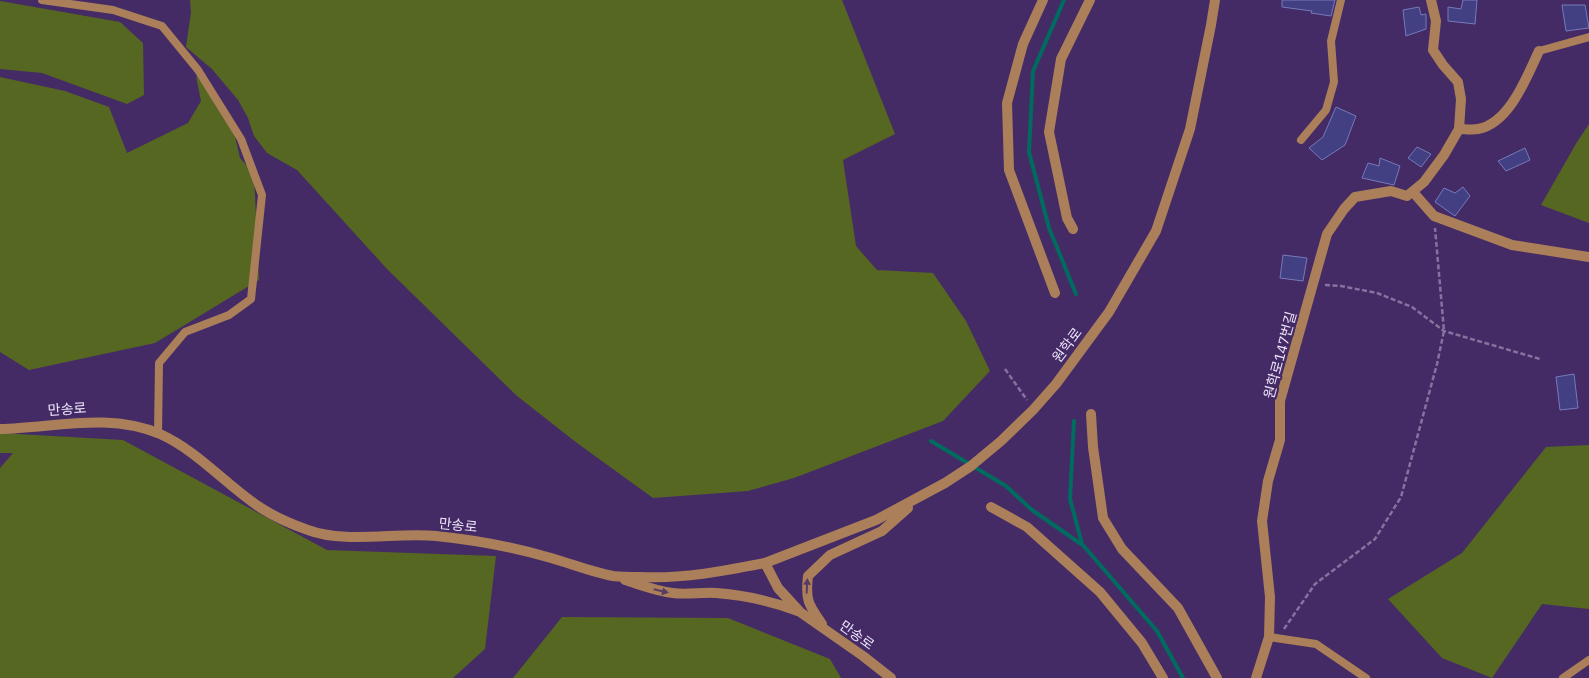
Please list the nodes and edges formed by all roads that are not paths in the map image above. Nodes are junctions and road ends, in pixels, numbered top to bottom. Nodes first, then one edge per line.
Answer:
1 (42, 0) edge
2 (1043, 0) edge
3 (1090, 0) edge
4 (1215, 0) edge
5 (1342, 0) edge
6 (1431, 0) edge
7 (1589, 37) edge
8 (1540, 51) joint
9 (1459, 129) junction
10 (1301, 140) dead end
11 (1413, 192) junction
12 (1073, 229) dead end
13 (1589, 257) edge
14 (1055, 293) dead end
15 (1091, 414) dead end
16 (0, 429) edge
17 (158, 434) junction
18 (920, 497) junction
19 (990, 507) dead end
20 (765, 563) junction
21 (614, 576) junction
22 (800, 612) junction
23 (826, 629) junction
24 (1269, 637) junction
25 (1589, 660) edge
26 (891, 678) edge
27 (1163, 678) edge
28 (1217, 678) edge
29 (1256, 678) edge
30 (1366, 678) edge
31 (1562, 678) edge

1 - 17 lane
2 - 14 street
3 - 12 street
4 - 18 street, 원학로
5 - 10 lane
6 - 9 street
7 - 8 lane
8 - 9 street
9 - 11 street
11 - 13 street
11 - 24 street, 원학로147번길
15 - 28 street
16 - 17 street, 만송로
17 - 21 street, 만송로
18 - 20 street, 원학로
23 -> 18 street
19 - 27 street
20 - 21 street, 만송로
20 - 22 street, 만송로
21 -> 22 street
22 - 23 street, 만송로
23 - 26 street, 만송로
24 - 29 street, 원학로147번길
24 - 30 lane
25 - 31 lane

